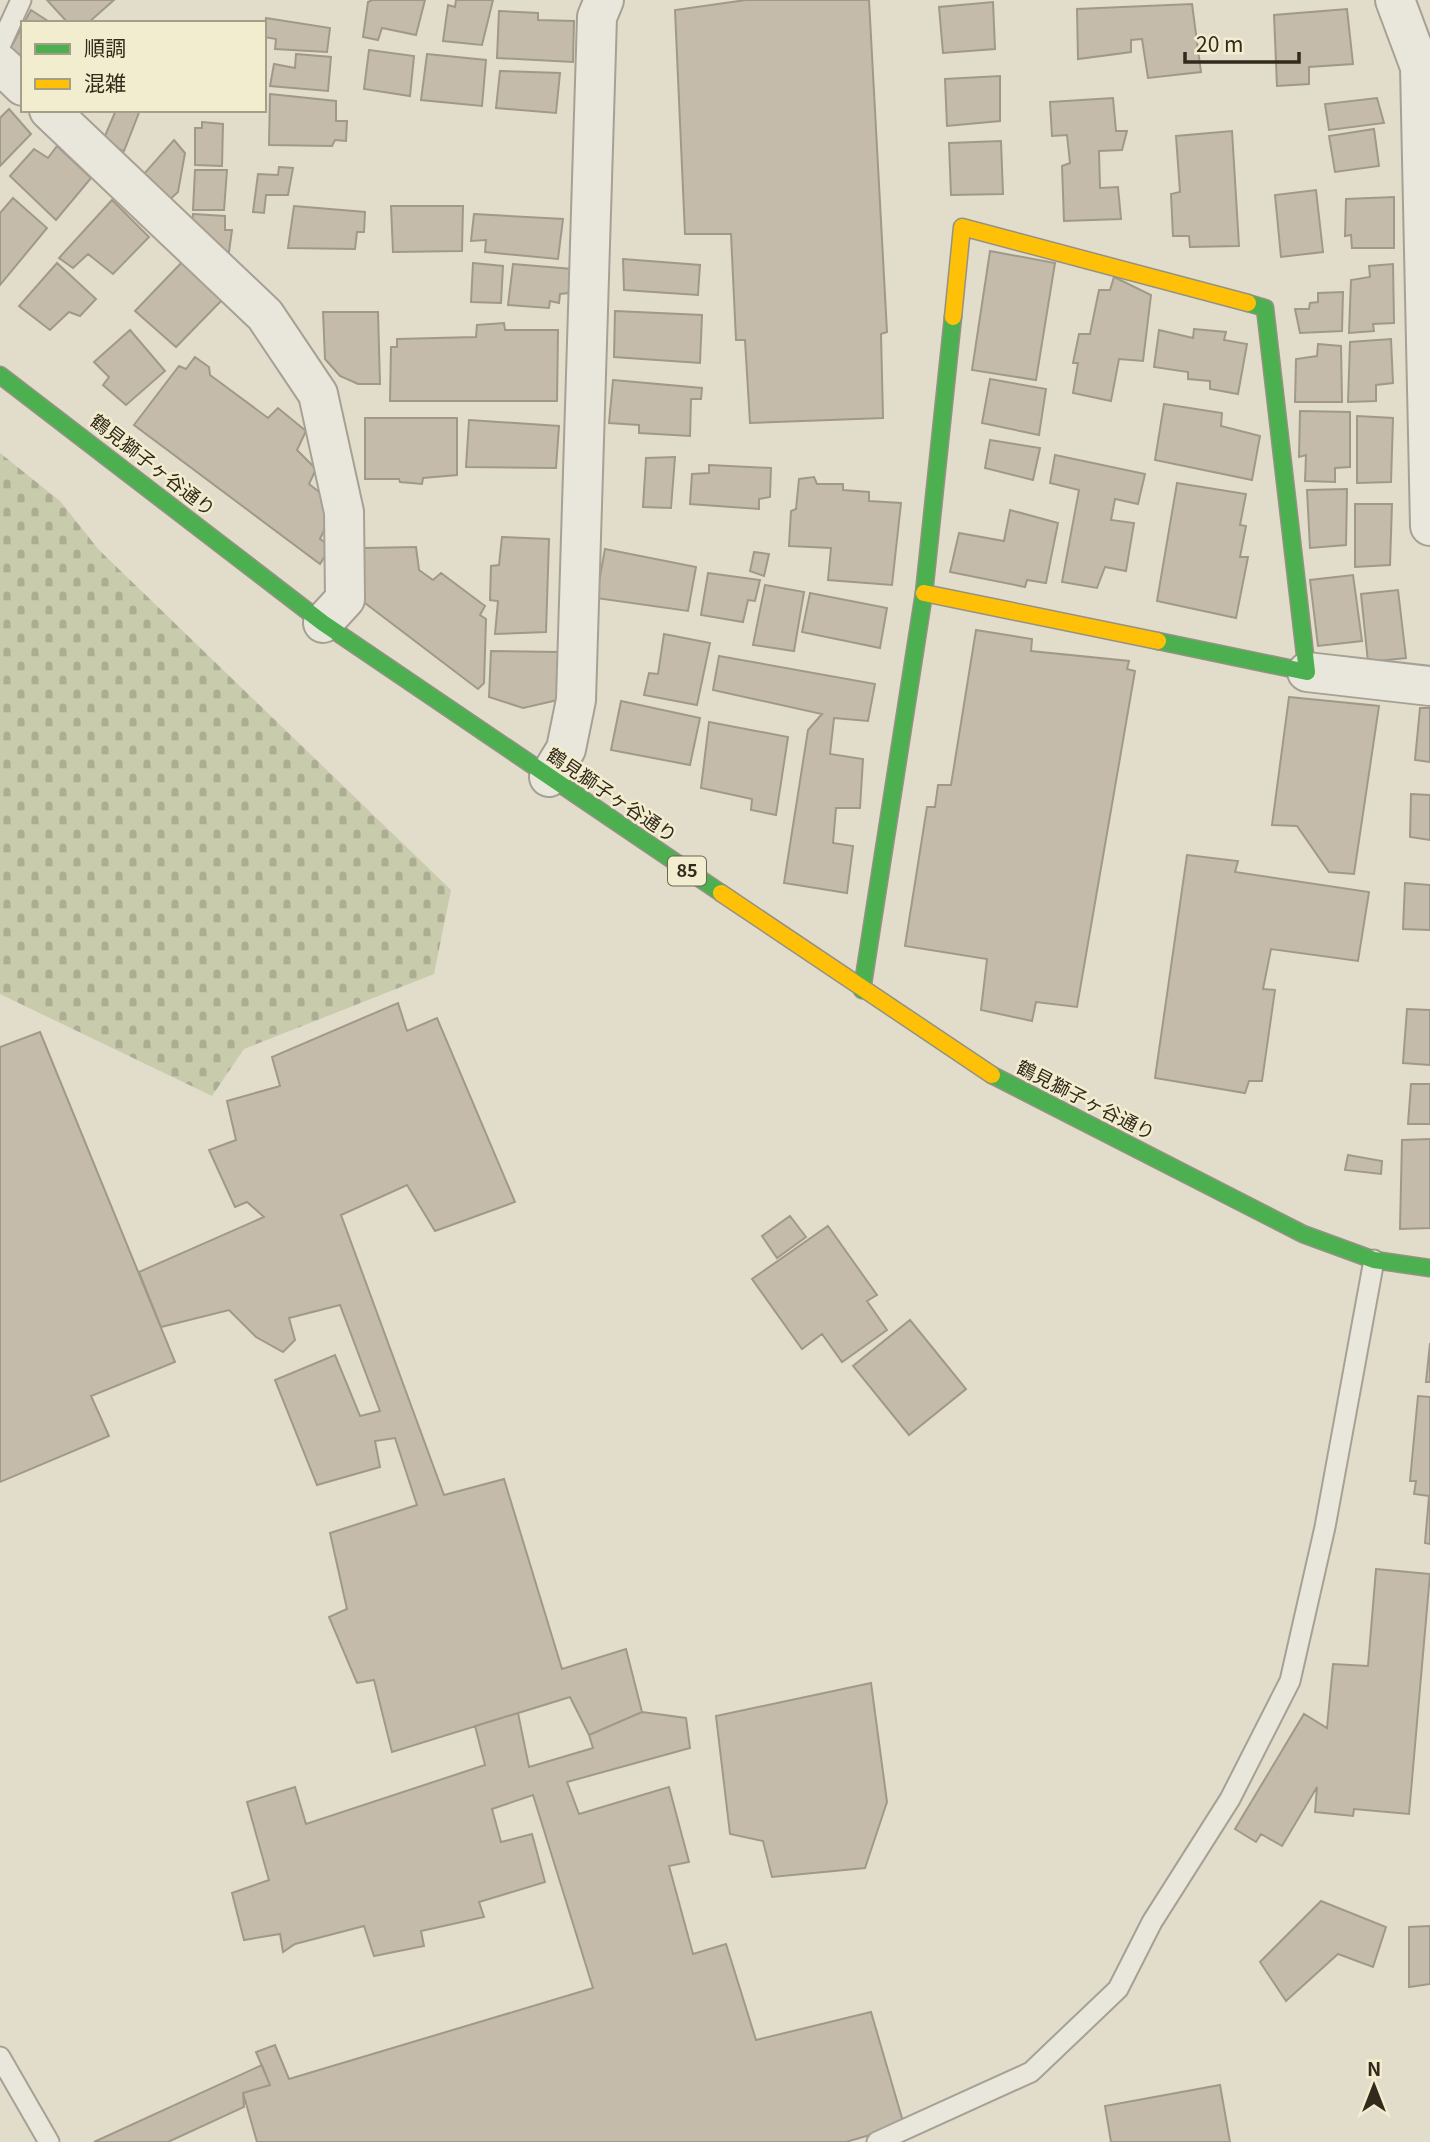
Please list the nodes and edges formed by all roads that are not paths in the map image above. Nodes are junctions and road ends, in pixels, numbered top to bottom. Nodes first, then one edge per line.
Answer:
1 (21, 0) edge
2 (604, 0) edge
3 (1395, 0) edge
4 (0, 46) edge
5 (0, 64) edge
6 (21, 84) edge
7 (51, 112) edge
8 (1428, 348) edge
9 (0, 375) edge
10 (1430, 526) edge
11 (924, 593) junction
12 (323, 623) junction
13 (1307, 672) junction
14 (1430, 686) edge
15 (548, 777) junction
16 (862, 990) junction
17 (1374, 1260) junction
18 (1430, 1268) edge
19 (0, 2057) edge
20 (49, 2142) edge
21 (877, 2142) edge

1 - 4 lane
2 - 15 street
3 - 8 street
5 - 6 street
7 - 12 street
8 - 10 street
9 - 12 street, 鶴見獅子ヶ谷通り / 85
11 - 13 street
11 - 13 street
11 - 16 street
12 - 15 street, 鶴見獅子ヶ谷通り / 85
13 - 14 street
15 - 16 street, 鶴見獅子ヶ谷通り / 85
16 - 17 street, 鶴見獅子ヶ谷通り / 85
17 - 18 street, 鶴見獅子ヶ谷通り / 85
17 - 21 lane
19 - 20 lane

